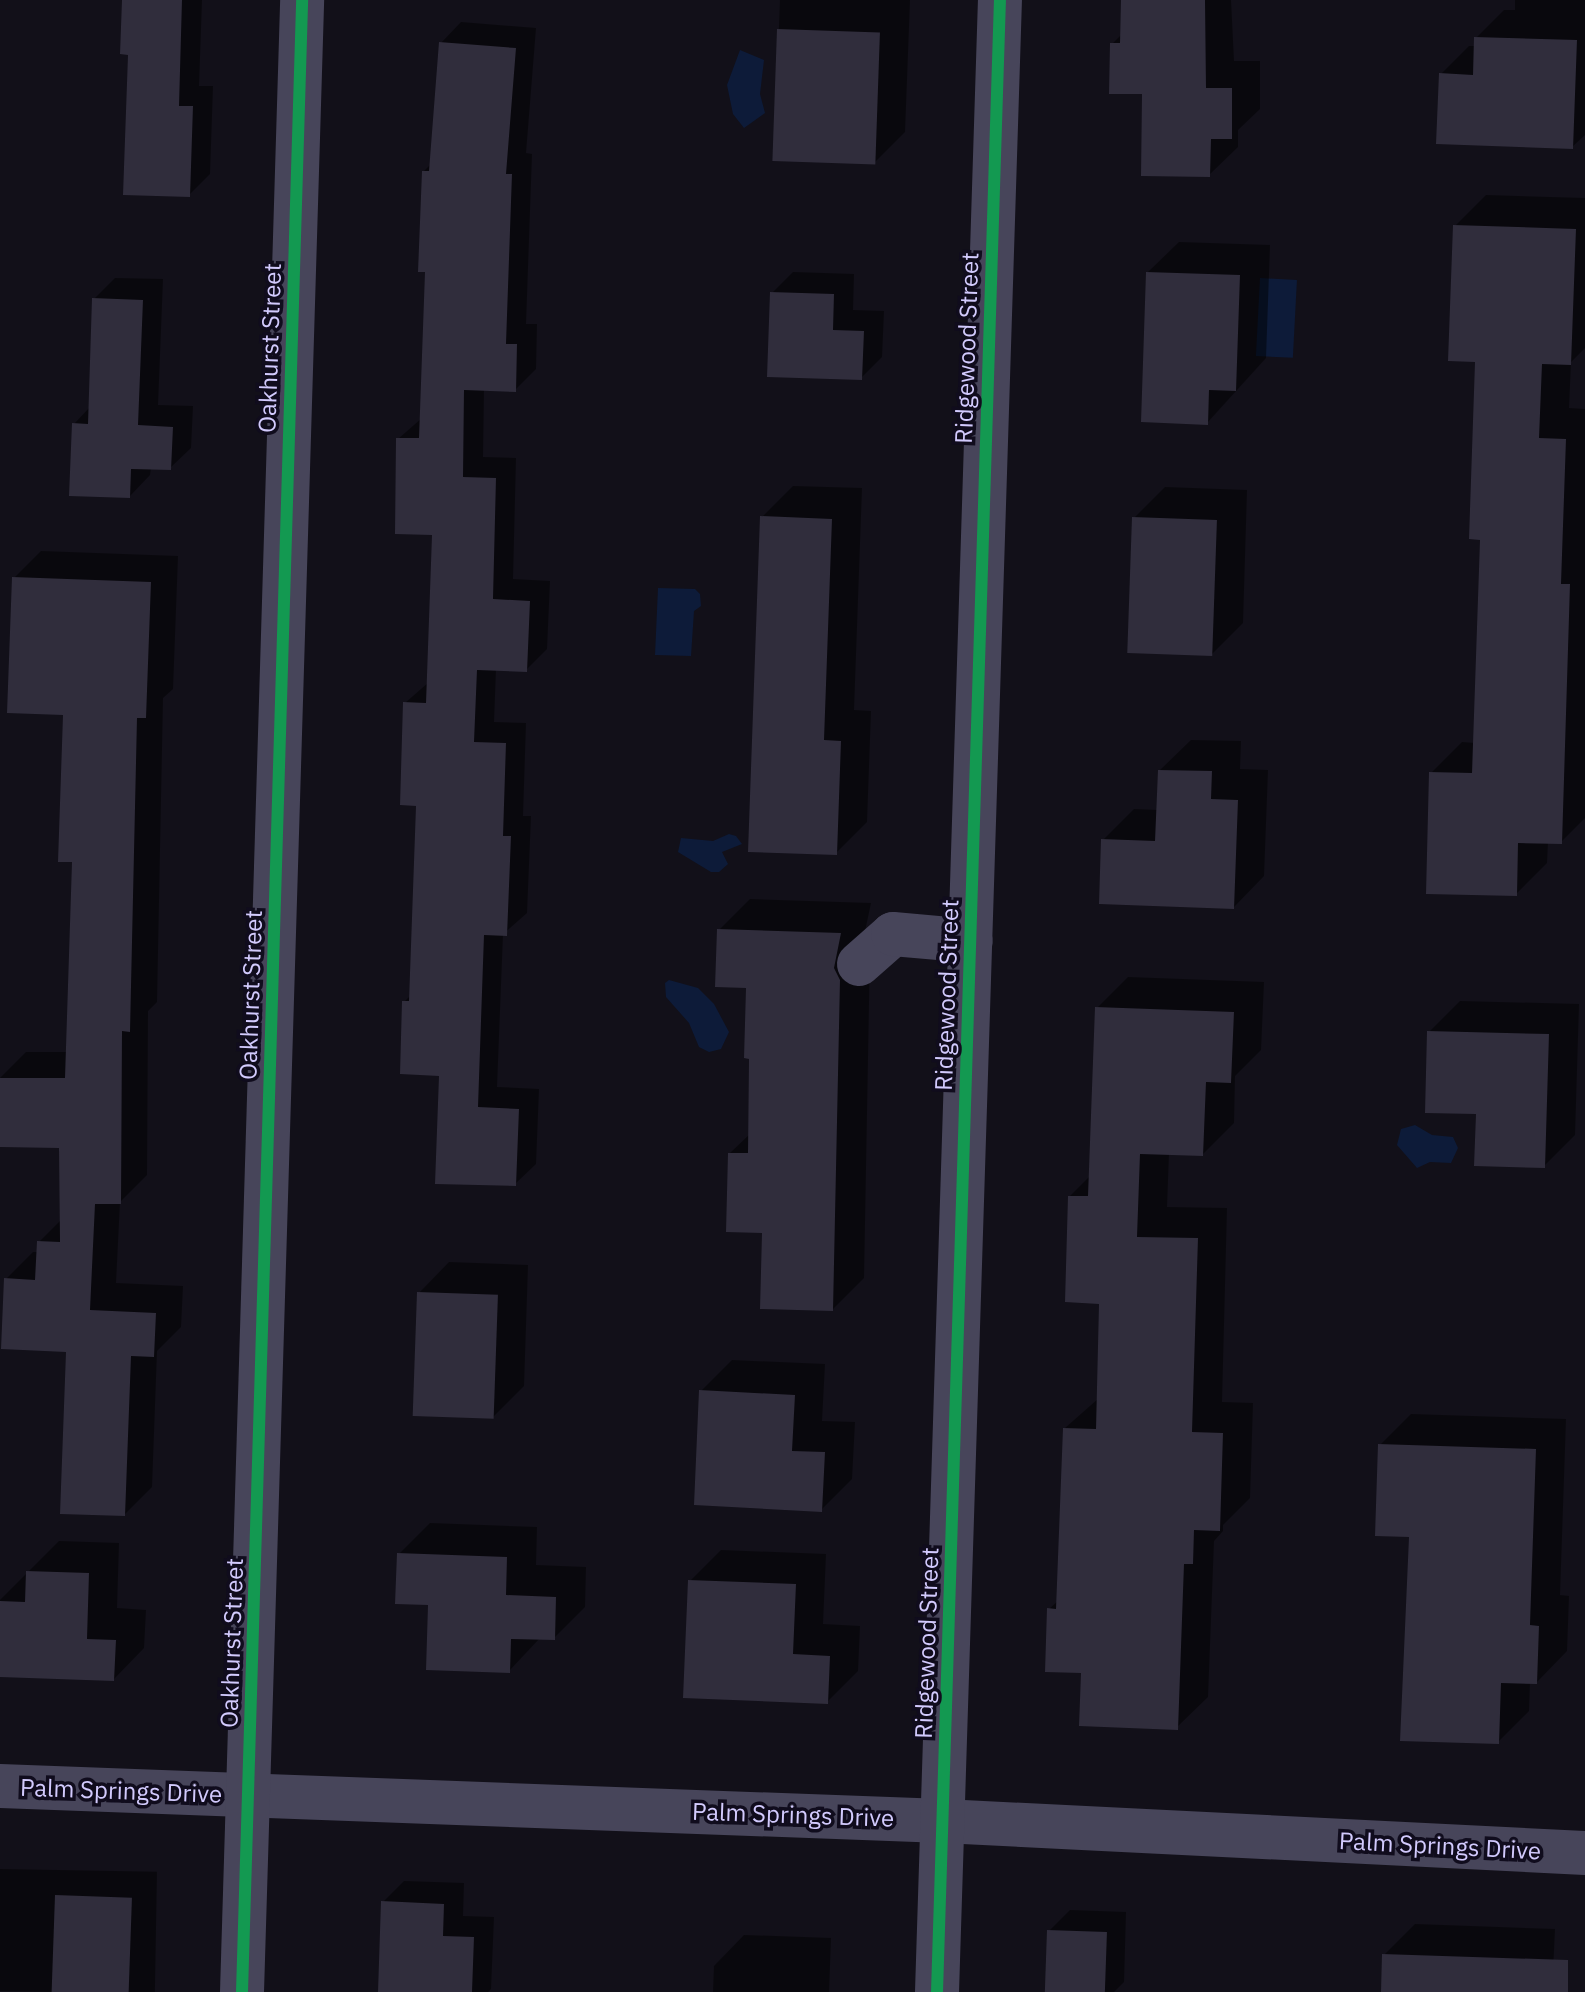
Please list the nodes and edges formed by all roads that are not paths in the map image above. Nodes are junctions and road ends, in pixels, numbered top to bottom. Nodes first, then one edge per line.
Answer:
1 (302, 0) edge
2 (1000, 0) edge
3 (971, 941) junction
4 (859, 964) dead end
5 (0, 1786) edge
6 (249, 1796) junction
7 (943, 1821) junction
8 (1585, 1853) edge
9 (242, 1992) edge
10 (937, 1992) edge

1 - 6 street, Oakhurst Street
2 - 3 street, Ridgewood Street
3 - 4 street
3 - 7 street, Ridgewood Street
5 - 6 street, Palm Springs Drive
6 - 7 street, Palm Springs Drive
6 - 9 street, Oakhurst Street
7 - 8 street, Palm Springs Drive
7 - 10 street, Ridgewood Street

